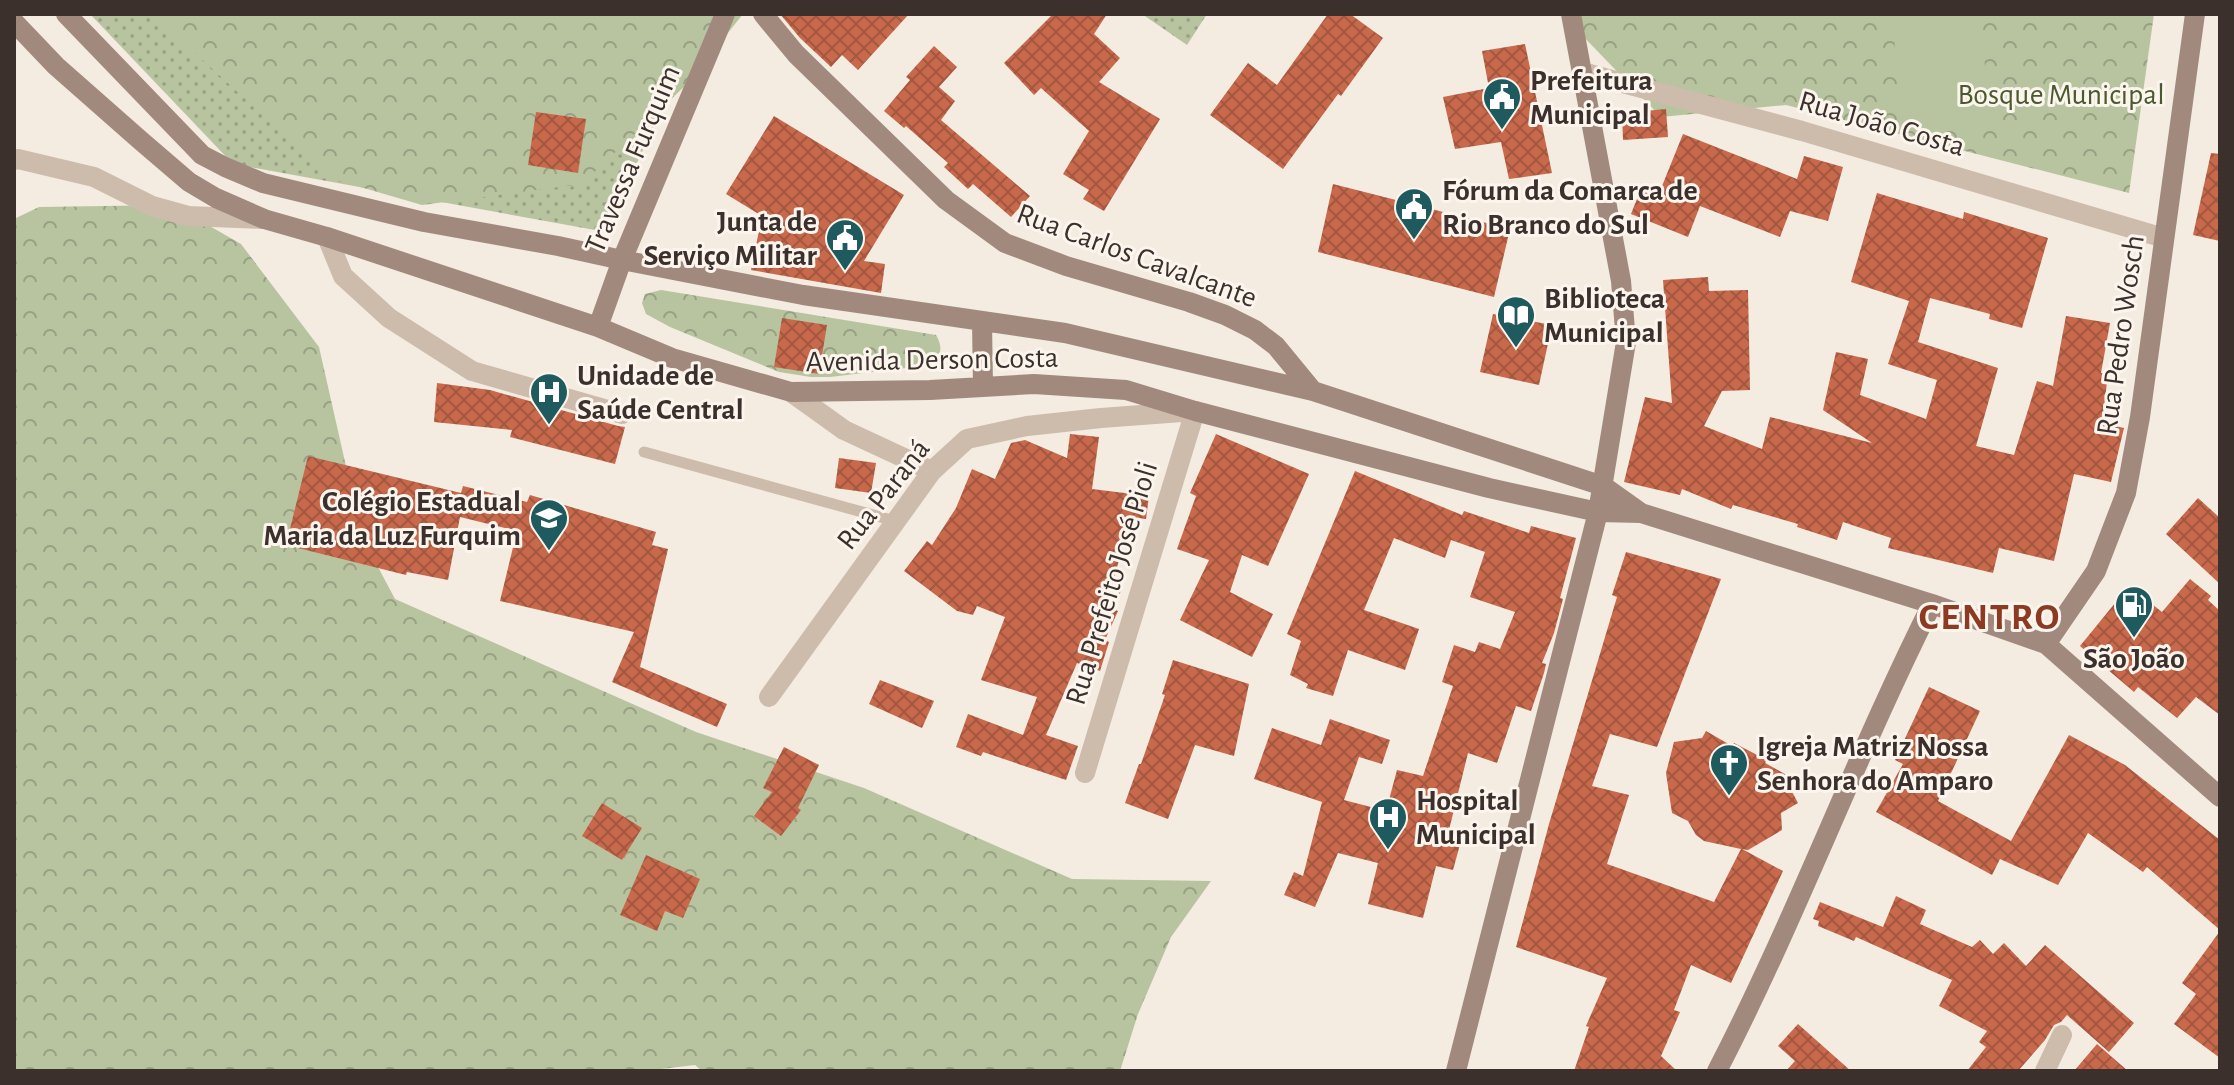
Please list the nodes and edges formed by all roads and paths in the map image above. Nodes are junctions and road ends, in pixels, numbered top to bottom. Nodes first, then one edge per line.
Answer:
1 (66, 14) edge
2 (725, 14) edge
3 (763, 14) edge
4 (1571, 14) edge
5 (2195, 14) edge
6 (14, 22) edge
7 (1582, 72) junction
8 (14, 160) edge
9 (264, 219) junction
10 (327, 237) junction
11 (2164, 238) junction
12 (622, 260) junction
13 (982, 321) junction
14 (598, 327) junction
15 (983, 387) junction
16 (1313, 391) junction
17 (791, 392) junction
18 (1195, 411) junction
19 (622, 414) dead end
20 (644, 452) dead end
21 (932, 471) junction
22 (1603, 486) junction
23 (1598, 512) junction
24 (1641, 513) junction
25 (895, 521) junction
26 (1932, 604) junction
27 (2046, 644) junction
28 (769, 697) dead end
29 (1085, 773) dead end
30 (2220, 797) edge
31 (2062, 1035) dead end
32 (1456, 1071) edge
33 (1717, 1071) edge
34 (2045, 1071) edge

1 - 12 main road, Avenida Derson Costa
2 - 12 main road, Travessa Furquim
3 - 16 main road, Rua Carlos Cavalcante
4 - 7 main road
5 - 11 main road, Rua Pedro Wosch
6 - 9 main road, Avenida Derson Costa
7 - 11 street, Rua João Costa
7 - 22 main road
8 - 9 street
9 - 10 main road, Avenida Derson Costa
10 - 14 main road, Avenida Derson Costa
10 - 19 street
11 - 27 main road, Rua Pedro Wosch
12 - 13 main road, Avenida Derson Costa
12 - 14 main road, Travessa Furquim
13 - 15 main road
13 - 16 main road, Avenida Derson Costa
14 - 17 main road, Avenida Derson Costa
15 - 17 main road, Avenida Derson Costa
15 - 18 main road, Avenida Derson Costa
16 - 22 main road, Avenida Derson Costa
17 - 21 street
18 - 21 street, Rua Paraná
18 - 23 main road, Avenida Derson Costa
18 - 29 street, Rua Prefeito José Pioli
20 - 25 lane
21 - 25 street, Rua Paraná
22 - 23 main road
22 - 24 main road, Avenida Derson Costa
23 - 24 main road, Avenida Derson Costa
23 - 32 main road
24 - 26 main road
25 - 28 street, Rua Paraná
26 - 27 main road
26 - 33 main road
27 - 30 main road
31 - 34 street

